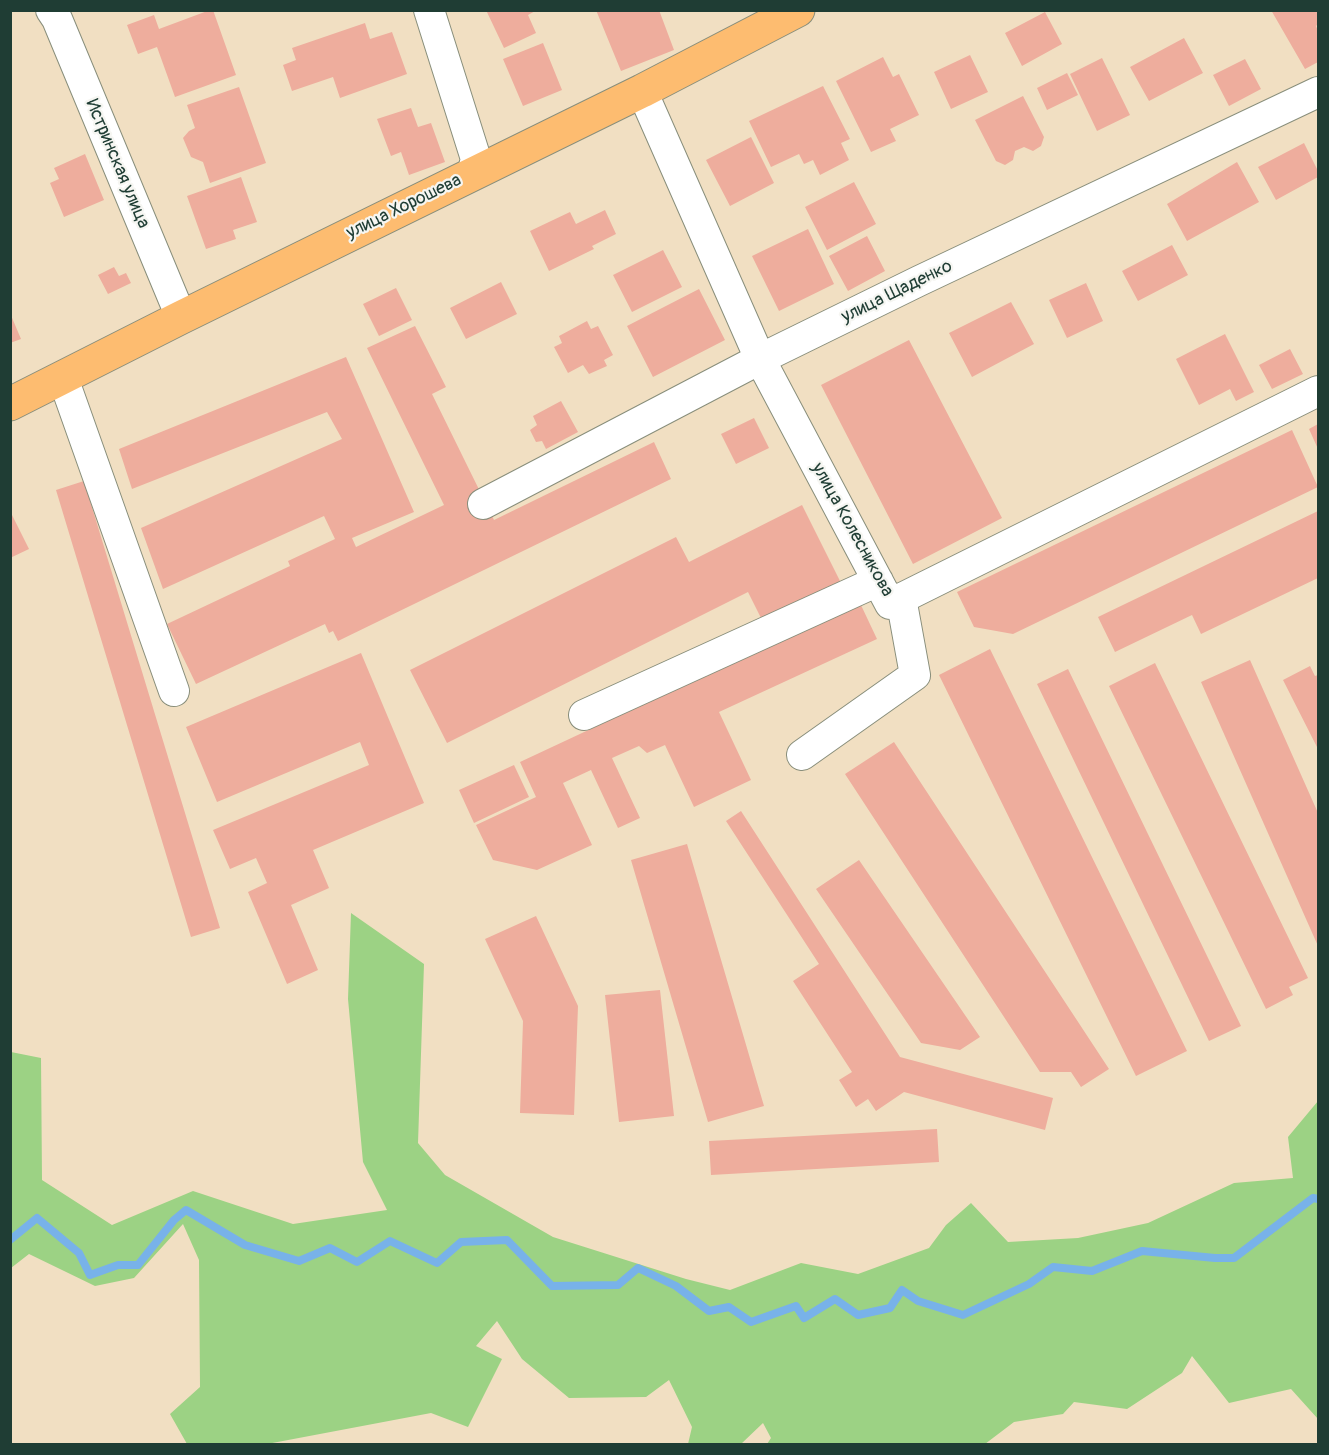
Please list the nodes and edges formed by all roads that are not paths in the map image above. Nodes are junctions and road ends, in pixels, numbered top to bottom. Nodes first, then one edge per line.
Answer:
1 (51, 10) edge
2 (429, 10) edge
3 (798, 10) edge
4 (642, 91) junction
5 (1318, 92) edge
6 (472, 174) junction
7 (180, 318) junction
8 (760, 359) junction
9 (63, 378) junction
10 (1318, 391) edge
11 (10, 404) edge
12 (483, 504) dead end
13 (890, 590) junction
14 (174, 692) dead end
15 (584, 715) dead end
16 (802, 755) dead end

1 - 7 street, Истринская улица
2 - 6 street
3 - 4 main road, улица Хорошева
4 - 6 main road, улица Хорошева
4 - 8 street, улица Колесникова
5 - 8 street, улица Щаденко
6 - 7 main road, улица Хорошева
7 - 9 main road, улица Хорошева
8 - 12 street, улица Щаденко
8 - 13 street, улица Колесникова
9 - 11 main road, улица Хорошева
9 - 14 street
10 - 13 street, улица Колесникова
13 - 15 street
13 - 16 street

